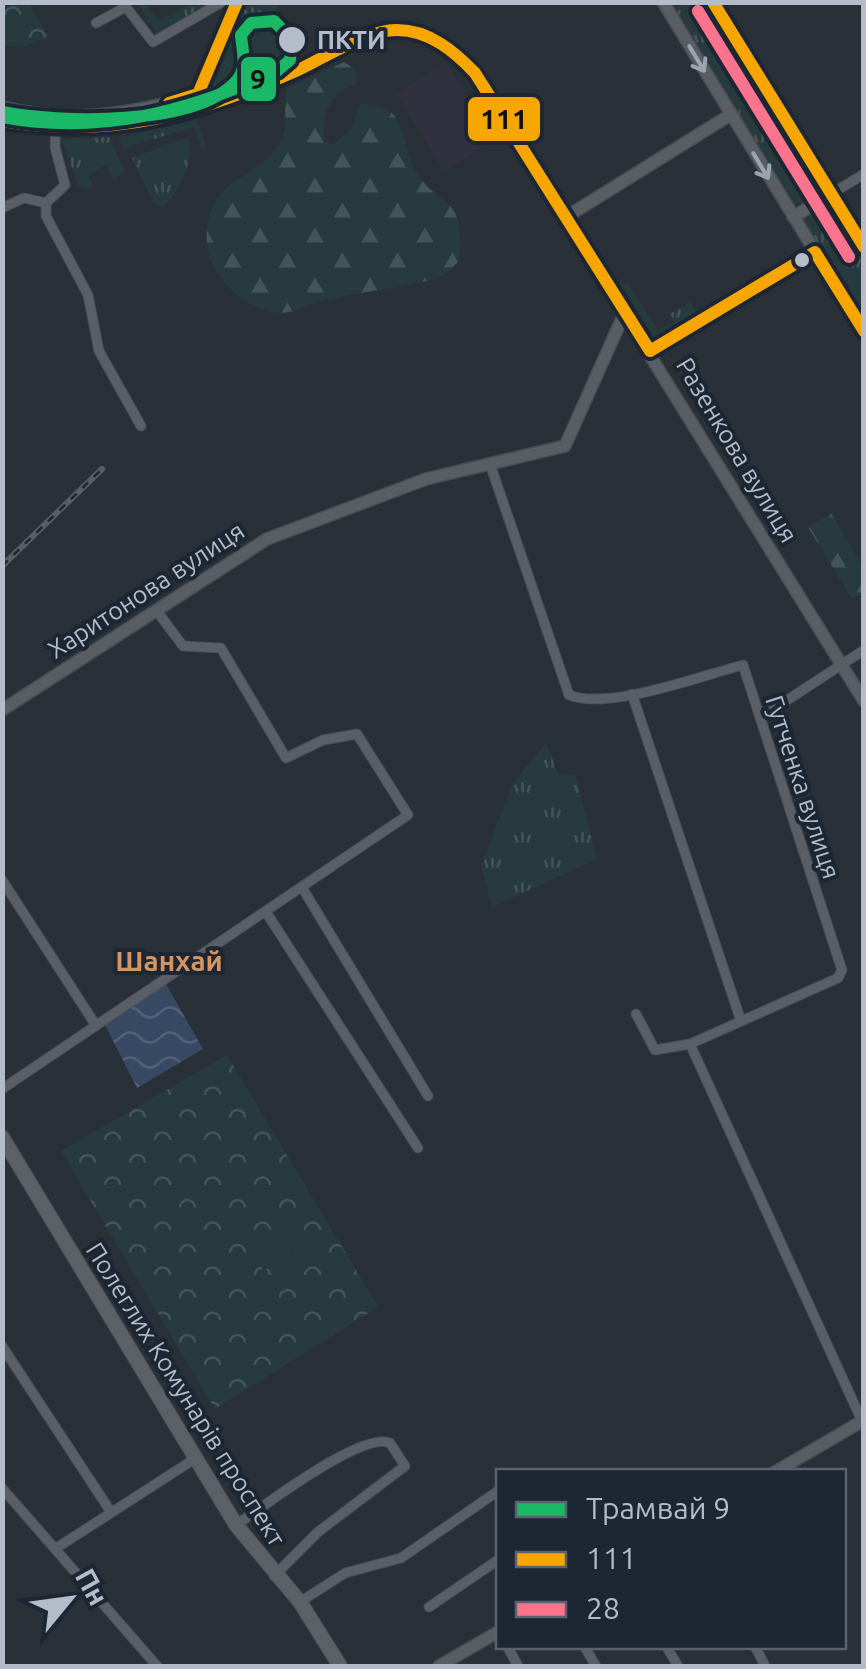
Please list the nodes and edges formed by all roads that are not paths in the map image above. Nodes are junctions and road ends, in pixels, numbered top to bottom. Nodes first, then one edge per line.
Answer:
1 (663, 2) edge
2 (713, 2) edge
3 (231, 3) edge
4 (96, 23) dead end
5 (198, 94) junction
6 (2, 107) edge
7 (201, 108) junction
8 (730, 115) junction
9 (56, 116) junction
10 (2, 122) edge
11 (56, 130) junction
12 (864, 174) edge
13 (830, 194) junction
14 (46, 203) junction
15 (2, 208) edge
16 (566, 217) junction
17 (793, 217) junction
18 (864, 248) edge
19 (815, 252) junction
20 (625, 312) junction
21 (864, 332) edge
22 (650, 351) junction
23 (141, 426) dead end
24 (490, 464) junction
25 (156, 610) junction
26 (864, 650) edge
27 (841, 664) junction
28 (632, 694) junction
29 (864, 701) edge
30 (2, 710) edge
31 (760, 718) junction
32 (2, 880) edge
33 (303, 889) junction
34 (266, 912) junction
35 (636, 1014) dead end
36 (741, 1021) junction
37 (96, 1024) junction
38 (690, 1044) junction
39 (2, 1089) edge
40 (428, 1096) dead end
41 (2, 1138) edge
42 (418, 1148) dead end
43 (2, 1346) edge
44 (863, 1420) edge
45 (196, 1458) junction
46 (780, 1469) edge
47 (2, 1488) edge
48 (495, 1493) edge
49 (111, 1512) junction
50 (236, 1525) junction
51 (58, 1547) junction
52 (496, 1561) edge
53 (274, 1576) junction
54 (300, 1602) junction
55 (429, 1607) dead end
56 (496, 1633) edge
57 (158, 1666) edge
58 (340, 1666) edge
59 (439, 1666) edge

1 -> 8 street
2 - 13 street
3 - 4 street
3 - 5 street
5 - 7 street
5 - 9 street
6 - 9 street
7 - 11 street, Разенкова вулиця
7 - 16 street, Разенкова вулиця
8 - 16 street
8 -> 17 street
9 - 11 street
10 - 11 street, Разенкова вулиця
11 - 14 street
12 - 13 street
13 - 17 street
13 - 18 street
14 - 15 street
14 - 23 street
16 - 20 street, Разенкова вулиця
17 - 19 street
19 - 21 street
19 - 22 street
20 - 22 street, Разенкова вулиця
20 - 24 street, Харитонова вулиця
22 - 27 street, Разенкова вулиця
24 - 25 street, Харитонова вулиця
24 - 28 street
25 - 30 street, Харитонова вулиця
25 - 33 street
26 - 27 street
27 - 29 street, Разенкова вулиця
27 - 31 street
28 - 31 street, Гутченка вулиця
28 - 36 street
31 - 36 street, Гутченка вулиця
32 - 37 street
33 - 34 street
33 - 40 street
34 - 37 street
34 - 42 street
35 - 38 street
36 - 38 street, Гутченка вулиця
37 - 39 street
38 - 44 street
41 - 45 main road, Полеглих Комунарів проспект
43 - 49 street
44 - 46 street
45 - 49 street
45 - 50 main road, Полеглих Комунарів проспект
47 - 51 street
48 - 54 street
49 - 51 street
50 - 53 main road, Полеглих Комунарів проспект
50 - 53 street
51 - 57 street
52 - 55 street
53 - 54 main road, Полеглих Комунарів проспект
54 - 58 main road, Полеглих Комунарів проспект
56 - 59 street

